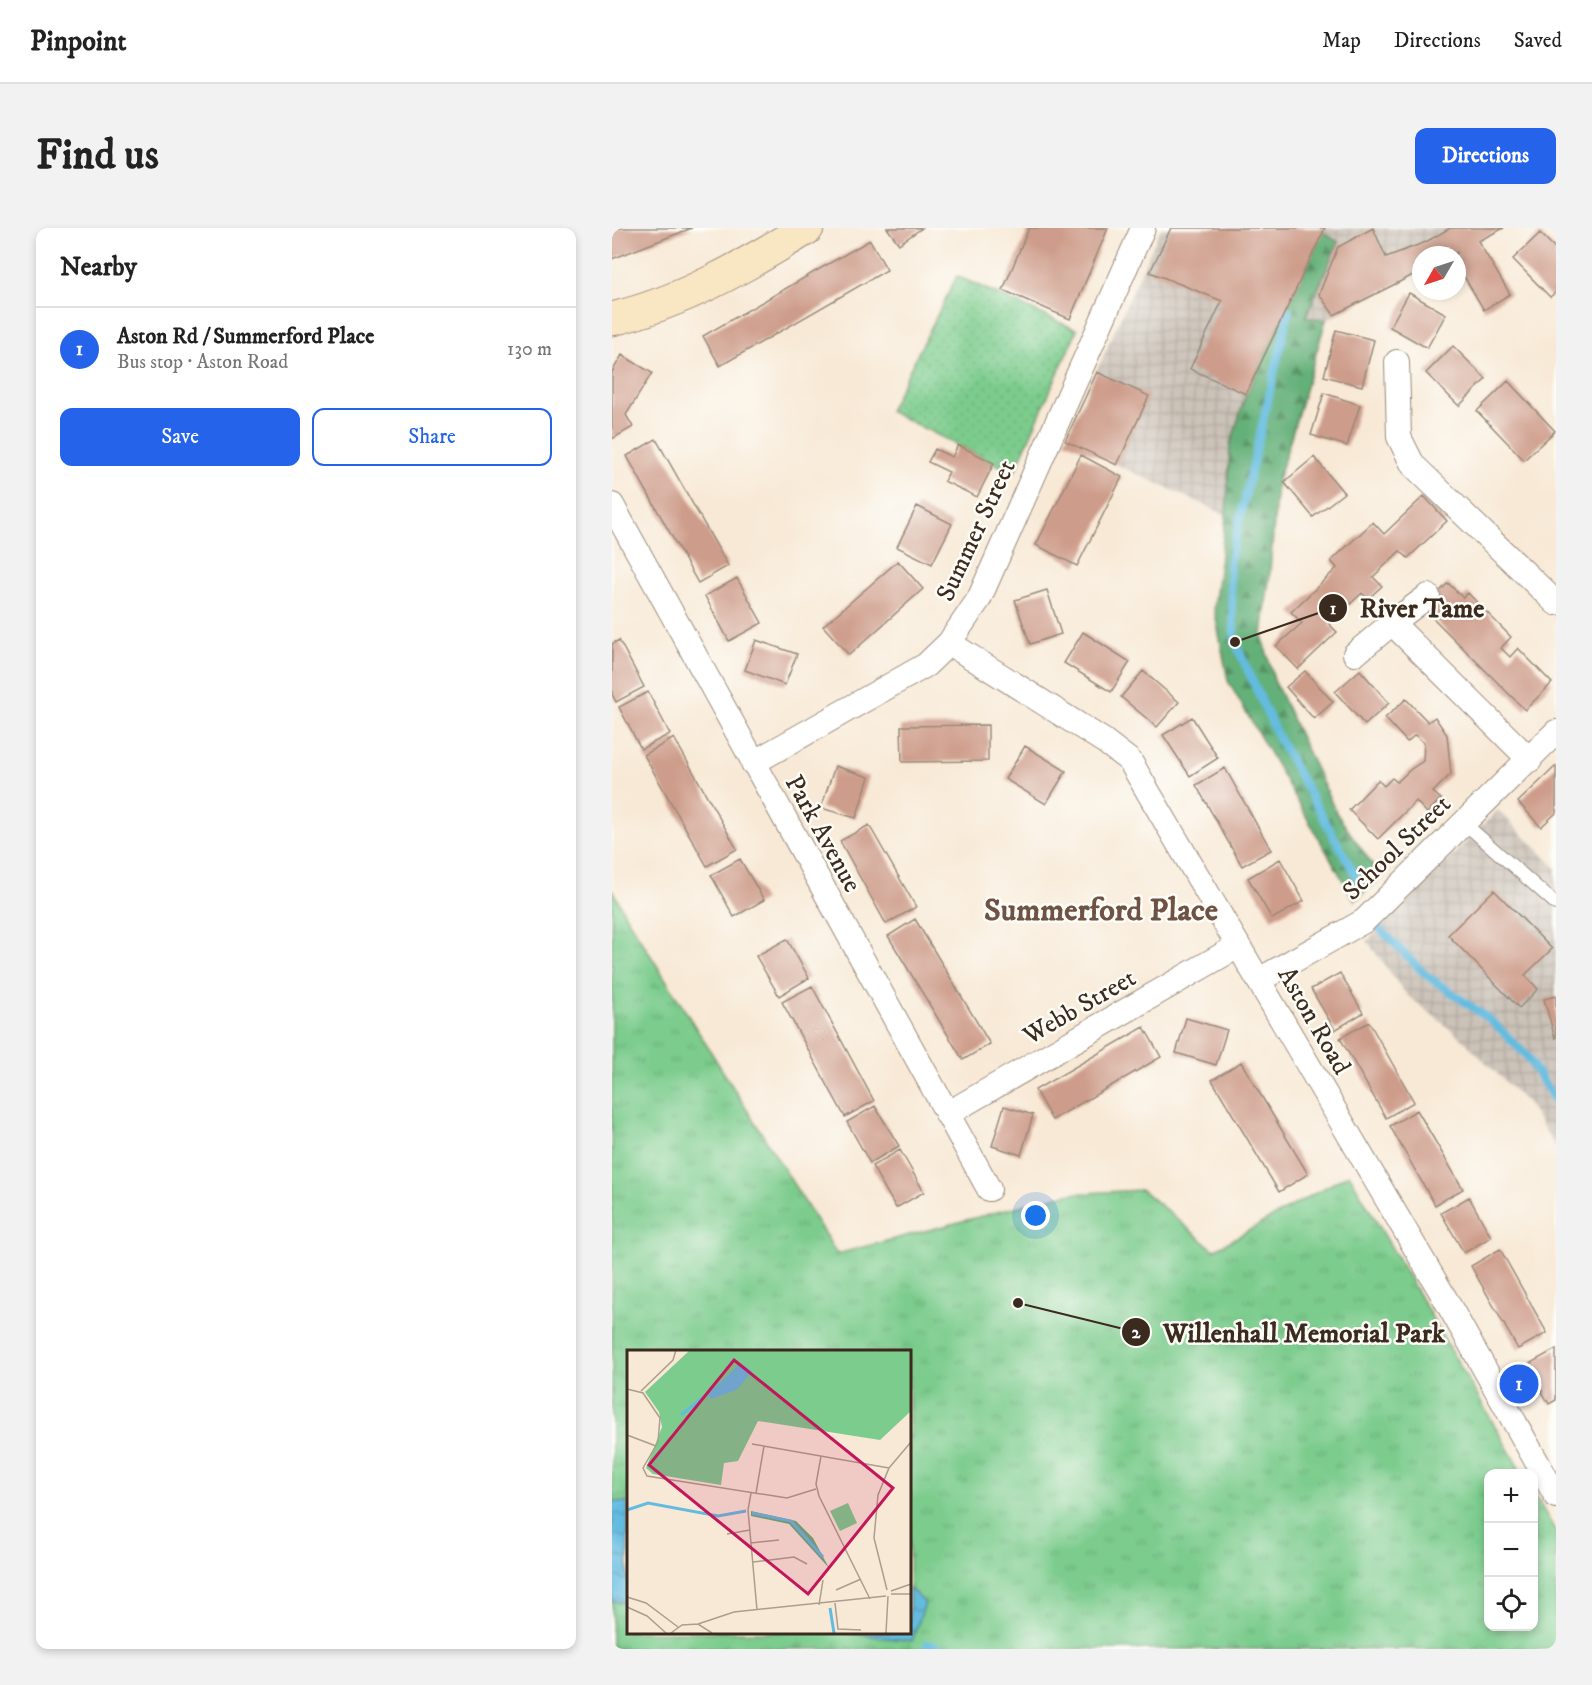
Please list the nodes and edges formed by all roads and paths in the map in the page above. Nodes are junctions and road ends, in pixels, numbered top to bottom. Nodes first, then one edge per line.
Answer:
1 (807, 228) edge
2 (1143, 228) edge
3 (612, 319) edge
4 (1397, 362) dead end
5 (612, 505) edge
6 (1428, 596) dead end
7 (1556, 603) edge
8 (1392, 623) junction
9 (949, 643) junction
10 (1354, 654) dead end
11 (1556, 732) edge
12 (1530, 760) junction
13 (753, 763) junction
14 (1462, 822) junction
15 (1556, 904) edge
16 (1238, 946) junction
17 (1259, 980) junction
18 (947, 1114) junction
19 (988, 1189) dead end
20 (1556, 1496) edge

1 - 3 main road
2 - 9 street, Summer Street
4 - 7 street
5 - 13 street, Park Avenue
6 - 8 street
8 - 10 street
8 - 12 street
9 - 13 street, Summer Street
9 - 16 street, Aston Road
11 - 12 street, School Street
12 - 14 street, School Street
13 - 18 street, Park Avenue
14 - 15 lane
14 - 17 street, School Street
16 - 17 street, Aston Road
16 - 18 street, Webb Street
17 - 20 street, Aston Road
18 - 19 street, Park Avenue

